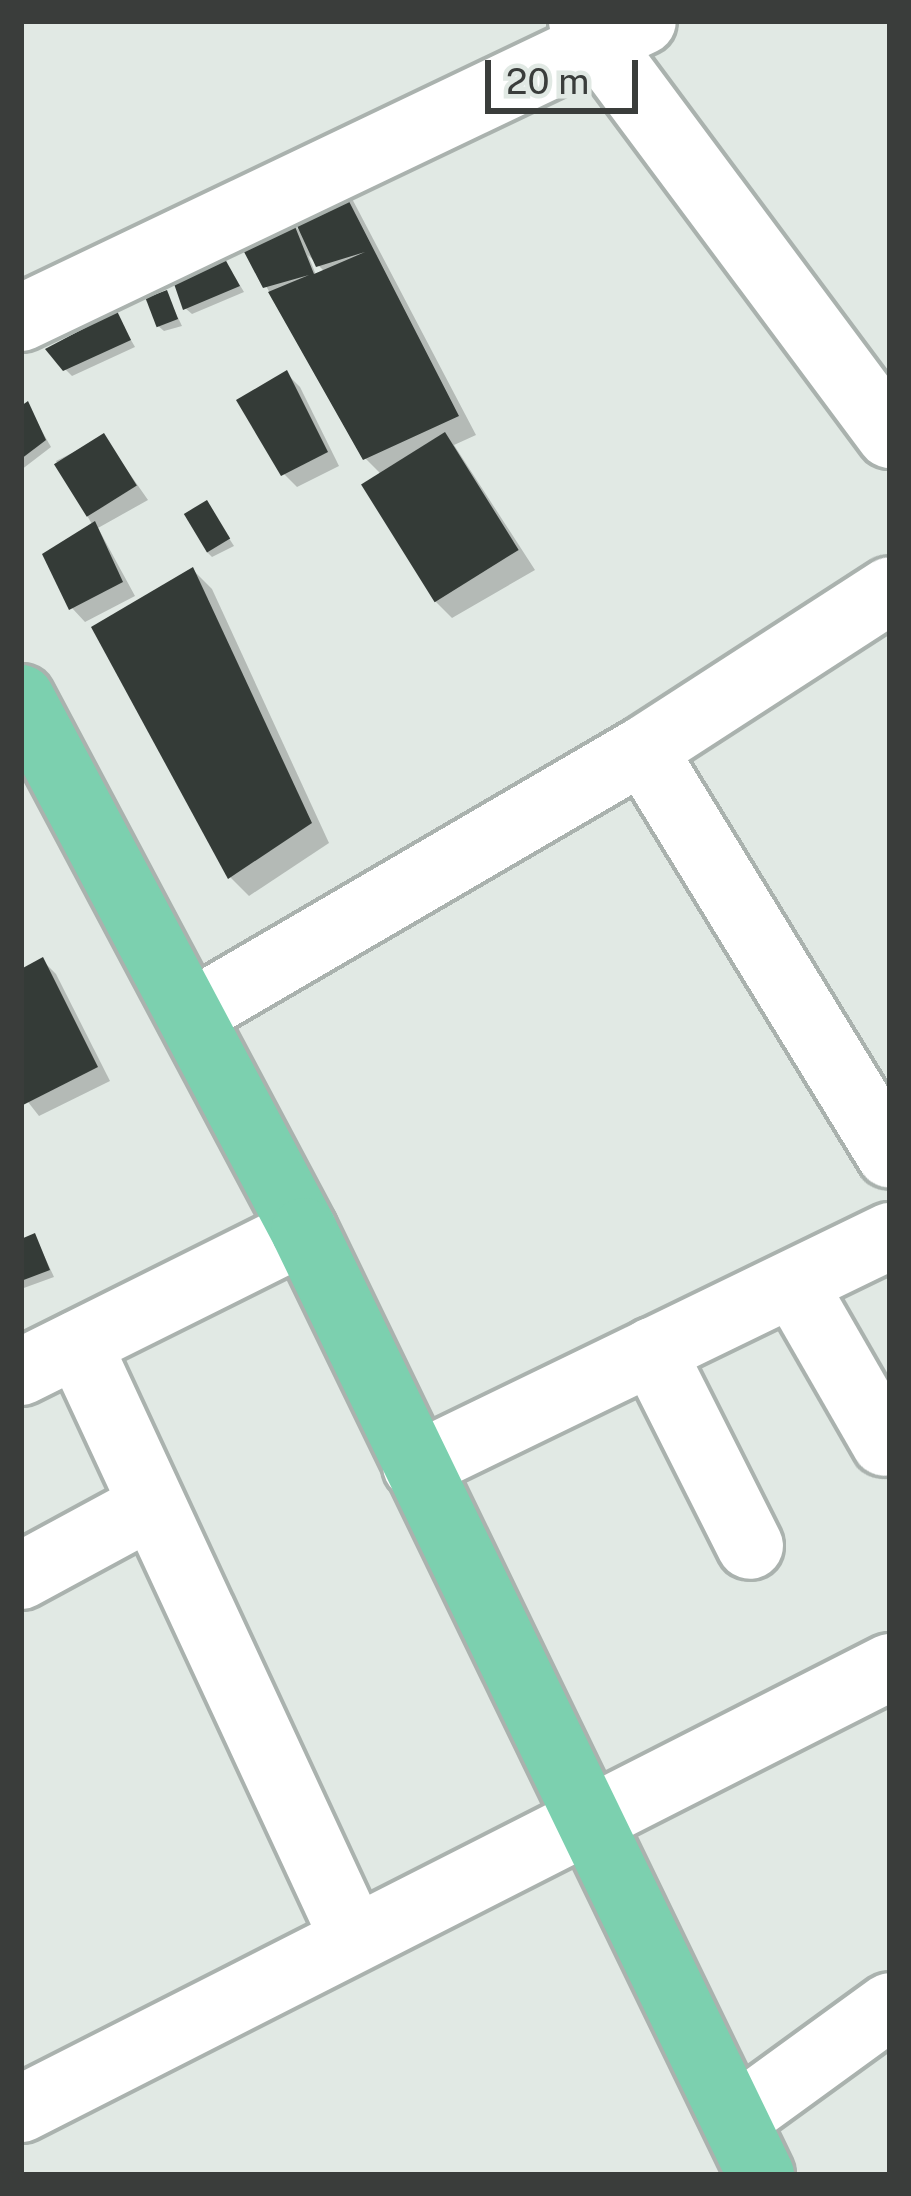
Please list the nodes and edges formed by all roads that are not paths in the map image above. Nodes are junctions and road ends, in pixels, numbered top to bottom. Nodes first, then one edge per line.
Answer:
1 (608, 29) edge
2 (21, 318) edge
3 (890, 435) edge
4 (890, 590) edge
5 (29, 732) edge
6 (643, 750) junction
7 (192, 1013) junction
8 (880, 1118) edge
9 (304, 1231) junction
10 (890, 1236) edge
11 (794, 1285) junction
12 (652, 1351) junction
13 (49, 1358) edge
14 (885, 1443) dead end
15 (416, 1466) junction
16 (152, 1505) junction
17 (750, 1546) dead end
18 (21, 1576) edge
19 (890, 1667) edge
20 (591, 1818) junction
21 (353, 1936) junction
22 (890, 2006) edge
23 (21, 2109) edge
24 (748, 2147) edge

1 - 2 street
1 - 3 street
4 - 6 street
5 - 7 main road
6 - 7 street
6 - 8 street
7 - 9 main road
9 - 13 street
9 - 15 main road
10 - 11 street
11 - 12 street
11 - 14 street
12 - 15 street
12 - 17 street
13 - 16 street
15 - 20 main road
16 - 18 street
16 - 21 street
19 - 20 street
20 - 21 street
20 - 24 main road
21 - 23 street
22 - 24 street

